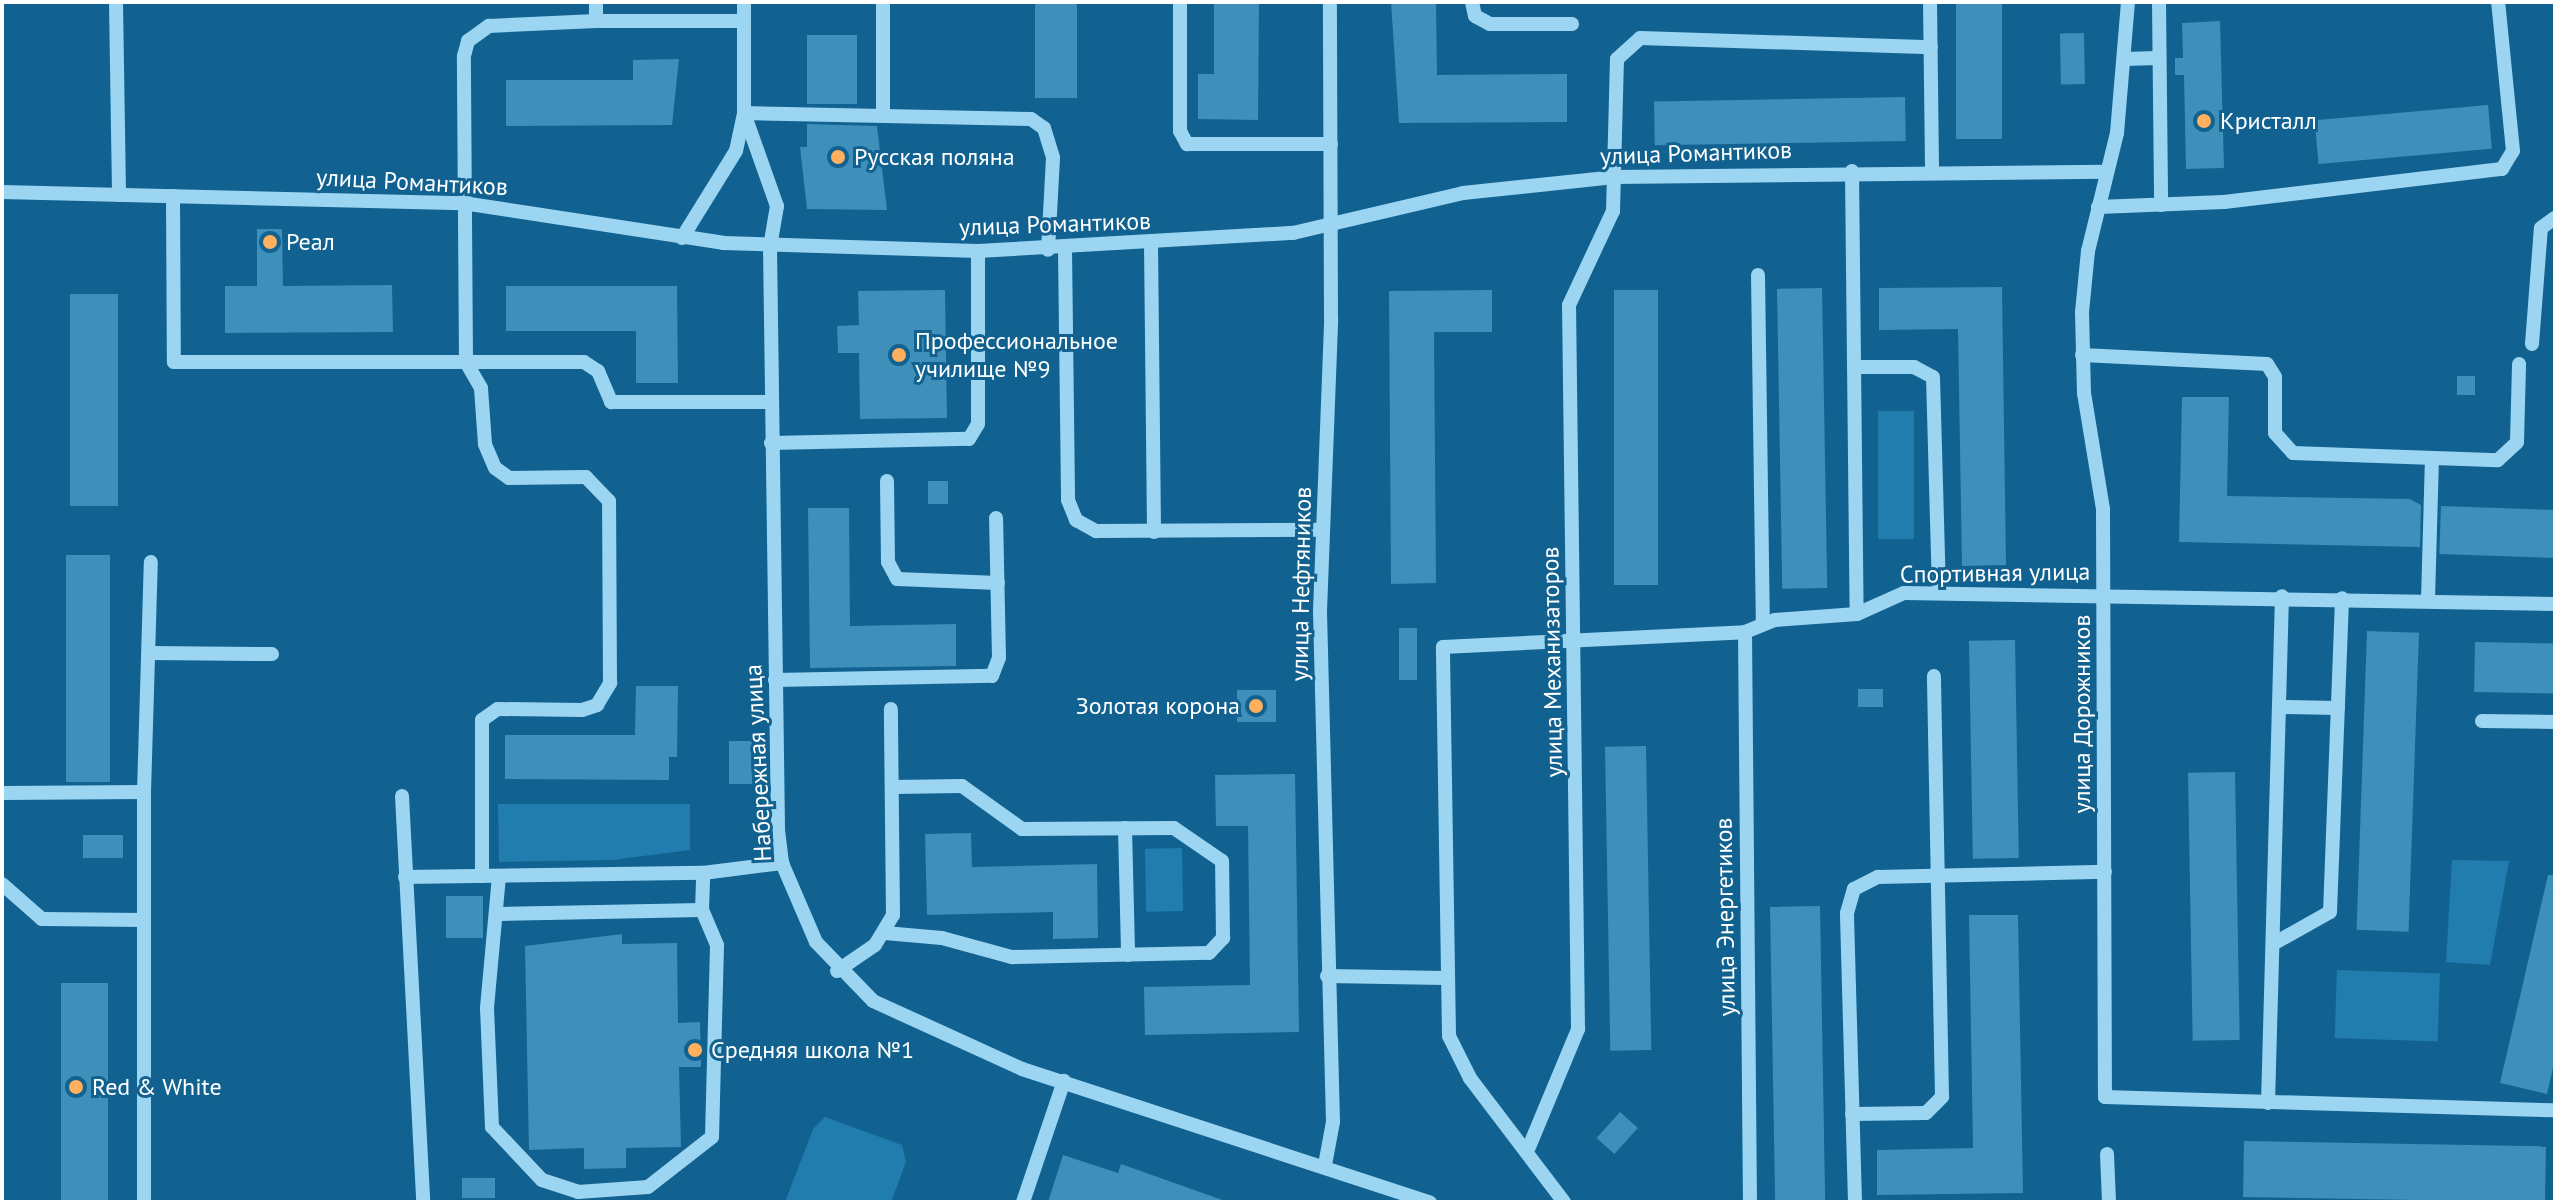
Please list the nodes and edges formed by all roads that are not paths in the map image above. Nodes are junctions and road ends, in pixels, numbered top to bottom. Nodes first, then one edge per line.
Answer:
1 (116, 2) edge
2 (596, 2) edge
3 (744, 2) edge
4 (883, 2) edge
5 (1180, 2) edge
6 (1330, 2) edge
7 (1472, 2) edge
8 (1930, 2) edge
9 (2128, 2) edge
10 (2159, 2) edge
11 (2498, 2) edge
12 (596, 21) junction
13 (744, 21) junction
14 (1572, 24) dead end
15 (1931, 47) junction
16 (2157, 58) junction
17 (2125, 59) junction
18 (744, 113) junction
19 (883, 114) junction
20 (1331, 144) junction
21 (1932, 170) junction
22 (1852, 171) junction
23 (2107, 172) junction
24 (1614, 177) junction
25 (2, 192) edge
26 (119, 195) junction
27 (173, 196) junction
28 (463, 203) junction
29 (2161, 205) junction
30 (2098, 207) junction
31 (2555, 218) edge
32 (1331, 228) junction
33 (682, 238) junction
34 (1151, 243) junction
35 (770, 247) junction
36 (1065, 249) junction
37 (1048, 250) junction
38 (978, 251) junction
39 (1758, 275) dead end
40 (2532, 344) dead end
41 (2082, 355) junction
42 (466, 362) junction
43 (2519, 364) dead end
44 (1854, 367) junction
45 (771, 402) junction
46 (771, 443) junction
47 (2432, 458) junction
48 (887, 481) dead end
49 (996, 518) dead end
50 (1322, 530) junction
51 (1154, 532) junction
52 (151, 562) dead end
53 (998, 583) junction
54 (1939, 592) junction
55 (2104, 593) junction
56 (2282, 596) junction
57 (2342, 598) junction
58 (2428, 600) junction
59 (2555, 604) edge
60 (1857, 614) junction
61 (1763, 624) junction
62 (1745, 632) junction
63 (1573, 642) junction
64 (150, 653) junction
65 (272, 654) dead end
66 (1934, 676) dead end
67 (775, 680) junction
68 (2279, 707) junction
69 (2338, 708) junction
70 (891, 709) dead end
71 (2482, 721) dead end
72 (2555, 722) edge
73 (894, 787) junction
74 (144, 792) junction
75 (2, 793) edge
76 (402, 796) dead end
77 (1125, 828) junction
78 (782, 863) junction
79 (2105, 872) junction
80 (703, 873) junction
81 (482, 876) junction
82 (499, 876) junction
83 (405, 877) junction
84 (1938, 877) junction
85 (2, 884) edge
86 (702, 910) junction
87 (500, 914) junction
88 (143, 920) junction
89 (885, 933) junction
90 (2273, 944) junction
91 (1128, 955) junction
92 (837, 971) junction
93 (1327, 976) junction
94 (1445, 978) junction
95 (1064, 1081) junction
96 (2268, 1103) junction
97 (2555, 1110) edge
98 (1852, 1114) junction
99 (1529, 1147) junction
100 (2107, 1154) dead end
101 (1325, 1165) junction
102 (1401, 1197) edge
103 (144, 1202) edge
104 (423, 1202) edge
105 (1023, 1202) edge
106 (1430, 1202) edge
107 (1564, 1202) edge
108 (1750, 1202) edge
109 (1855, 1202) edge
110 (2109, 1202) edge

1 - 26 street
2 - 12 street
3 - 13 street, Набережная улица
4 - 19 street
5 - 20 street
6 - 20 street, улица Нефтяников
7 - 14 street
8 - 15 street
9 - 17 street, улица Дорожников
10 - 16 street
11 - 29 street
12 - 13 street
12 - 28 street
13 - 18 street, Набережная улица
15 - 21 street
15 - 24 street, улица Механизаторов
16 - 17 street
16 - 29 street
17 - 23 street, улица Дорожников
18 - 19 street
18 - 33 street, Набережная улица
18 - 35 street, Набережная улица
19 - 37 street
20 - 32 street, улица Нефтяников
21 - 22 street, улица Романтиков
21 - 23 street, улица Романтиков
22 - 24 street, улица Романтиков
22 - 44 street
23 - 30 street, улица Дорожников
24 - 32 street, улица Романтиков
24 - 63 street, улица Механизаторов
25 - 26 street, улица Романтиков
26 - 27 street, улица Романтиков
27 - 28 street, улица Романтиков
27 - 42 street
28 - 33 street, улица Романтиков
28 - 42 street
29 - 30 street
30 - 41 street, улица Дорожников
31 - 40 street
32 - 34 street, улица Романтиков
32 - 50 street, улица Нефтяников
33 - 35 street, улица Романтиков
34 - 36 street, улица Романтиков
34 - 51 street
35 - 38 street, улица Романтиков
35 - 45 street, Набережная улица
36 - 37 street, улица Романтиков
36 - 51 street
37 - 38 street, улица Романтиков
38 - 46 street
39 - 61 street
41 - 47 street
41 - 55 street, улица Дорожников
42 - 45 street
42 - 81 street
43 - 47 street
44 - 54 street
44 - 60 street
45 - 46 street, Набережная улица
46 - 67 street, Набережная улица
47 - 58 street
48 - 53 street
49 - 53 street
50 - 51 street
50 - 93 street, улица Нефтяников
52 - 64 street
53 - 67 street
54 - 55 street, Спортивная улица
54 - 60 street, Спортивная улица
55 - 56 street, Спортивная улица
55 - 79 street, улица Дорожников
56 - 57 street, Спортивная улица
56 - 68 street
57 - 58 street, Спортивная улица
57 - 69 street
58 - 59 street, Спортивная улица
60 - 61 street, Спортивная улица
61 - 62 street, Спортивная улица
62 - 63 street, Спортивная улица
62 - 108 street, улица Энергетиков
63 - 94 street, Спортивная улица
63 - 99 street, улица Механизаторов
64 - 65 street
64 - 74 street
66 - 84 street
67 - 78 street, Набережная улица
68 - 69 street
68 - 90 street
69 - 90 street
70 - 73 street
71 - 72 street
73 - 77 street
73 - 89 street
74 - 75 street
74 - 88 street
76 - 83 street
77 - 91 street
77 - 91 street
78 - 80 street
78 - 92 street, Набережная улица
79 - 84 street
79 - 96 street, улица Дорожников
80 - 82 street
80 - 86 street
81 - 82 street
81 - 83 street
82 - 87 street
83 - 104 street
84 - 98 street
84 - 98 street
85 - 88 street
86 - 87 street
86 - 87 street
88 - 103 street
89 - 91 street
89 - 92 street
90 - 96 street
92 - 95 street, Набережная улица
93 - 94 street
93 - 101 street, улица Нефтяников
94 - 99 street
95 - 101 street, Набережная улица
95 - 105 street
96 - 97 street
98 - 109 street
99 - 107 street
100 - 110 street
101 - 102 street, Набережная улица
102 - 106 street, Набережная улица

